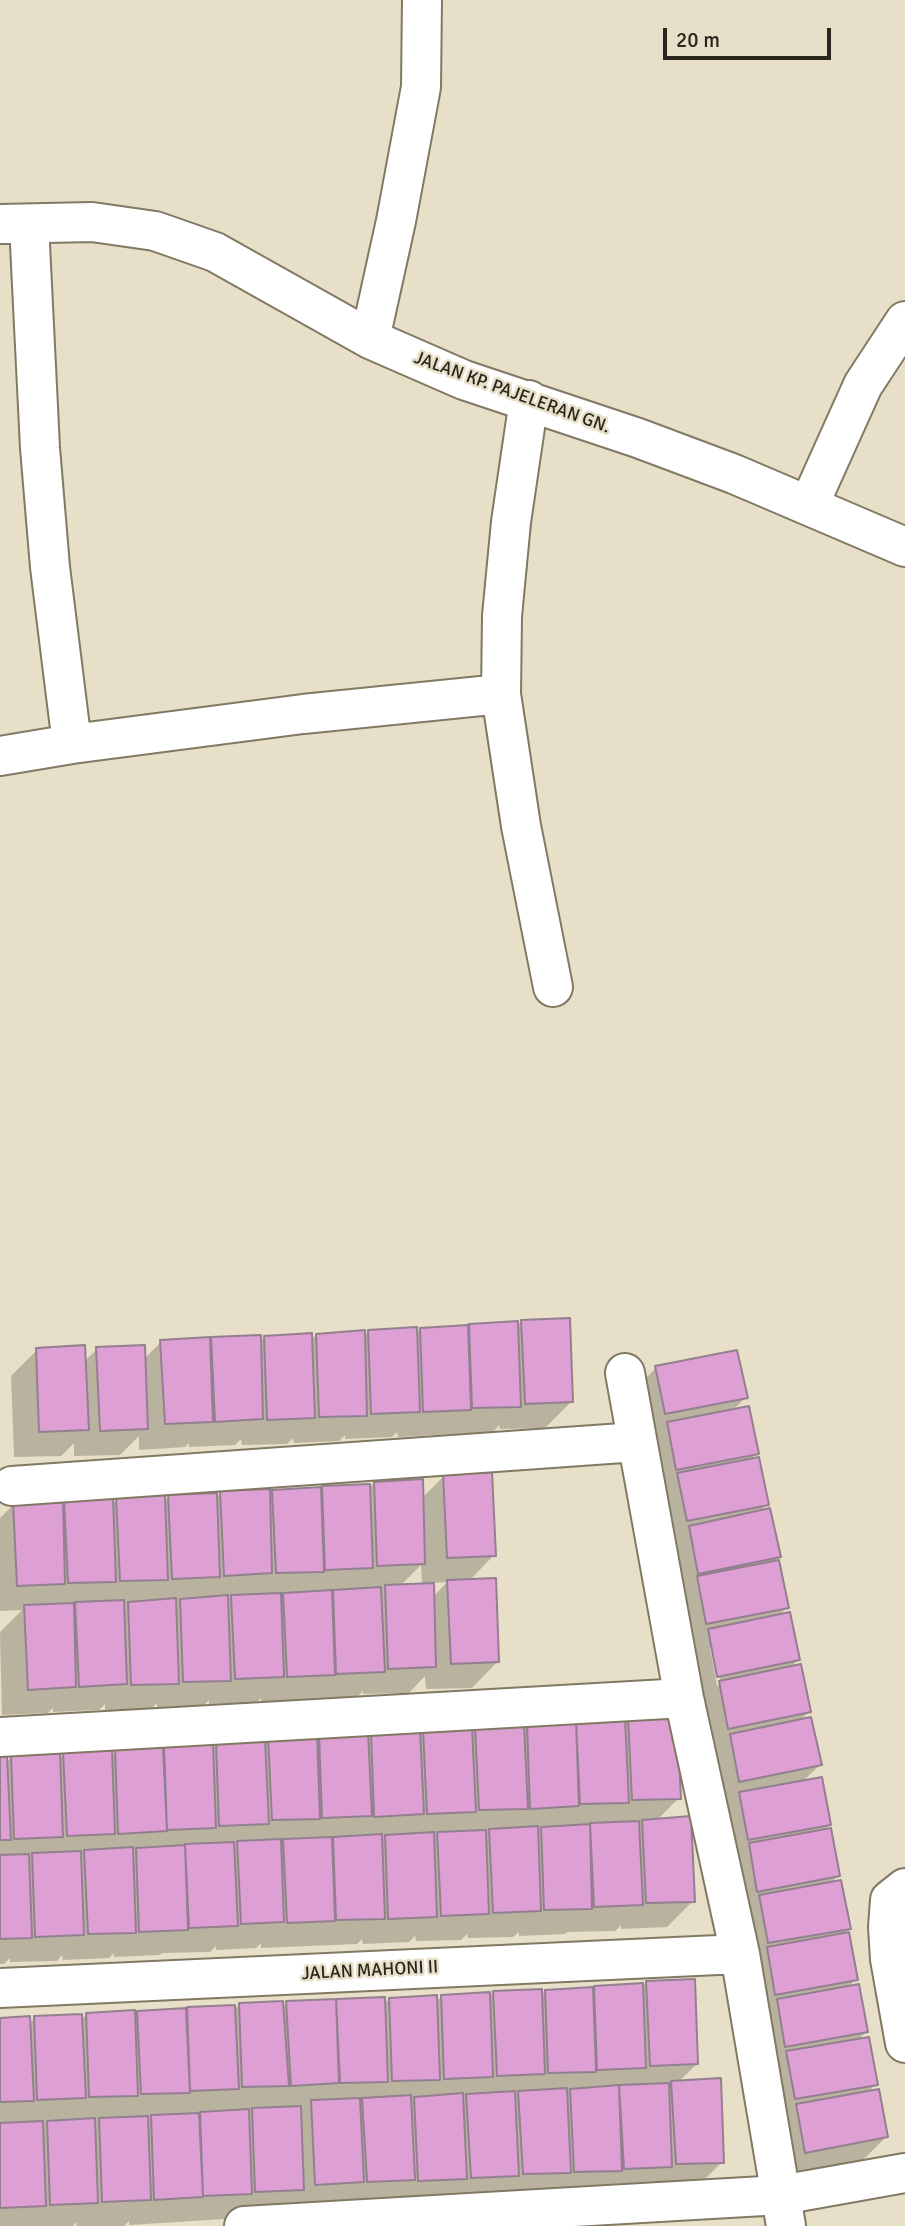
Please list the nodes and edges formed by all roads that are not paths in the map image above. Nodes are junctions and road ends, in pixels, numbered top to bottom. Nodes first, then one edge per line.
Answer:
1 (422, 0) edge
2 (15, 224) edge
3 (905, 321) edge
4 (370, 339) junction
5 (529, 400) junction
6 (809, 505) junction
7 (905, 547) edge
8 (501, 694) junction
9 (72, 744) junction
10 (0, 756) edge
11 (554, 987) dead end
12 (625, 1373) dead end
13 (637, 1442) junction
14 (12, 1486) dead end
15 (684, 1698) junction
16 (0, 1737) edge
17 (905, 1888) edge
18 (740, 1954) junction
19 (0, 1988) edge
20 (905, 2043) edge
21 (905, 2173) edge
22 (783, 2211) edge
23 (518, 2218) edge
24 (244, 2226) edge
25 (260, 2226) edge

1 - 4 street
2 - 4 street, JALAN KP. PAJELERAN GN.
2 - 9 street
3 - 6 street
4 - 5 street, JALAN KP. PAJELERAN GN.
5 - 6 street, JALAN KP. PAJELERAN GN.
5 - 8 street
6 - 7 street, JALAN KP. PAJELERAN GN.
8 - 9 street
8 - 11 street
9 - 10 street
12 - 13 street
13 - 14 street
13 - 15 street
15 - 16 street
15 - 18 street
17 - 20 street
18 - 19 street, JALAN MAHONI II
18 - 22 street
21 - 22 street
22 - 23 street
23 - 25 street
24 - 25 street

